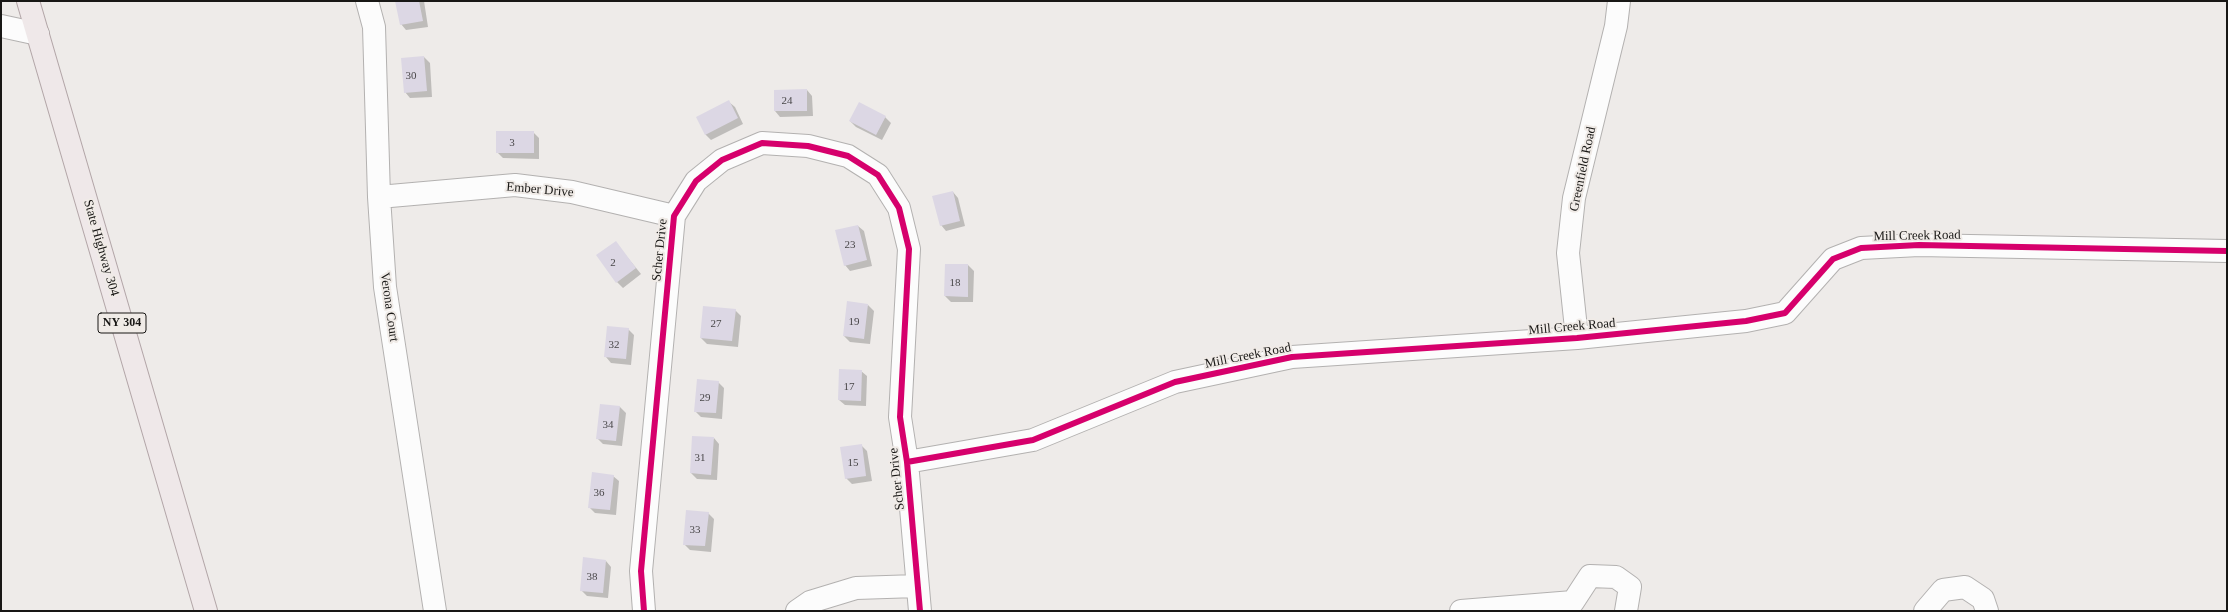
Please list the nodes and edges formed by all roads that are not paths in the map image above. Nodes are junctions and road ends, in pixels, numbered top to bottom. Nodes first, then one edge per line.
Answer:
1 (28, 1) edge
2 (367, 1) edge
3 (1619, 1) edge
4 (1, 26) edge
5 (38, 34) junction
6 (379, 197) junction
7 (674, 216) junction
8 (2227, 251) edge
9 (1577, 338) junction
10 (907, 462) junction
11 (917, 586) junction
12 (1577, 606) edge
13 (206, 611) edge
14 (435, 611) edge
15 (644, 611) edge
16 (797, 611) edge
17 (920, 611) edge
18 (1460, 611) edge
19 (1626, 611) edge
20 (1925, 611) edge
21 (1986, 611) edge

1 - 5 main road, State Highway 304 / NY 304
2 - 6 street, Verona Court
3 - 9 street, Greenfield Road
4 - 5 street
5 - 13 main road, State Highway 304 / NY 304
6 - 7 street, Ember Drive
6 - 14 street, Verona Court
7 - 10 street, Scher Drive
7 - 15 street, Scher Drive
8 - 9 street, Mill Creek Road
9 - 10 street, Mill Creek Road
10 - 11 street, Scher Drive
11 - 16 street
11 - 17 street, Scher Drive
12 - 18 street
12 - 19 street
20 - 21 street

